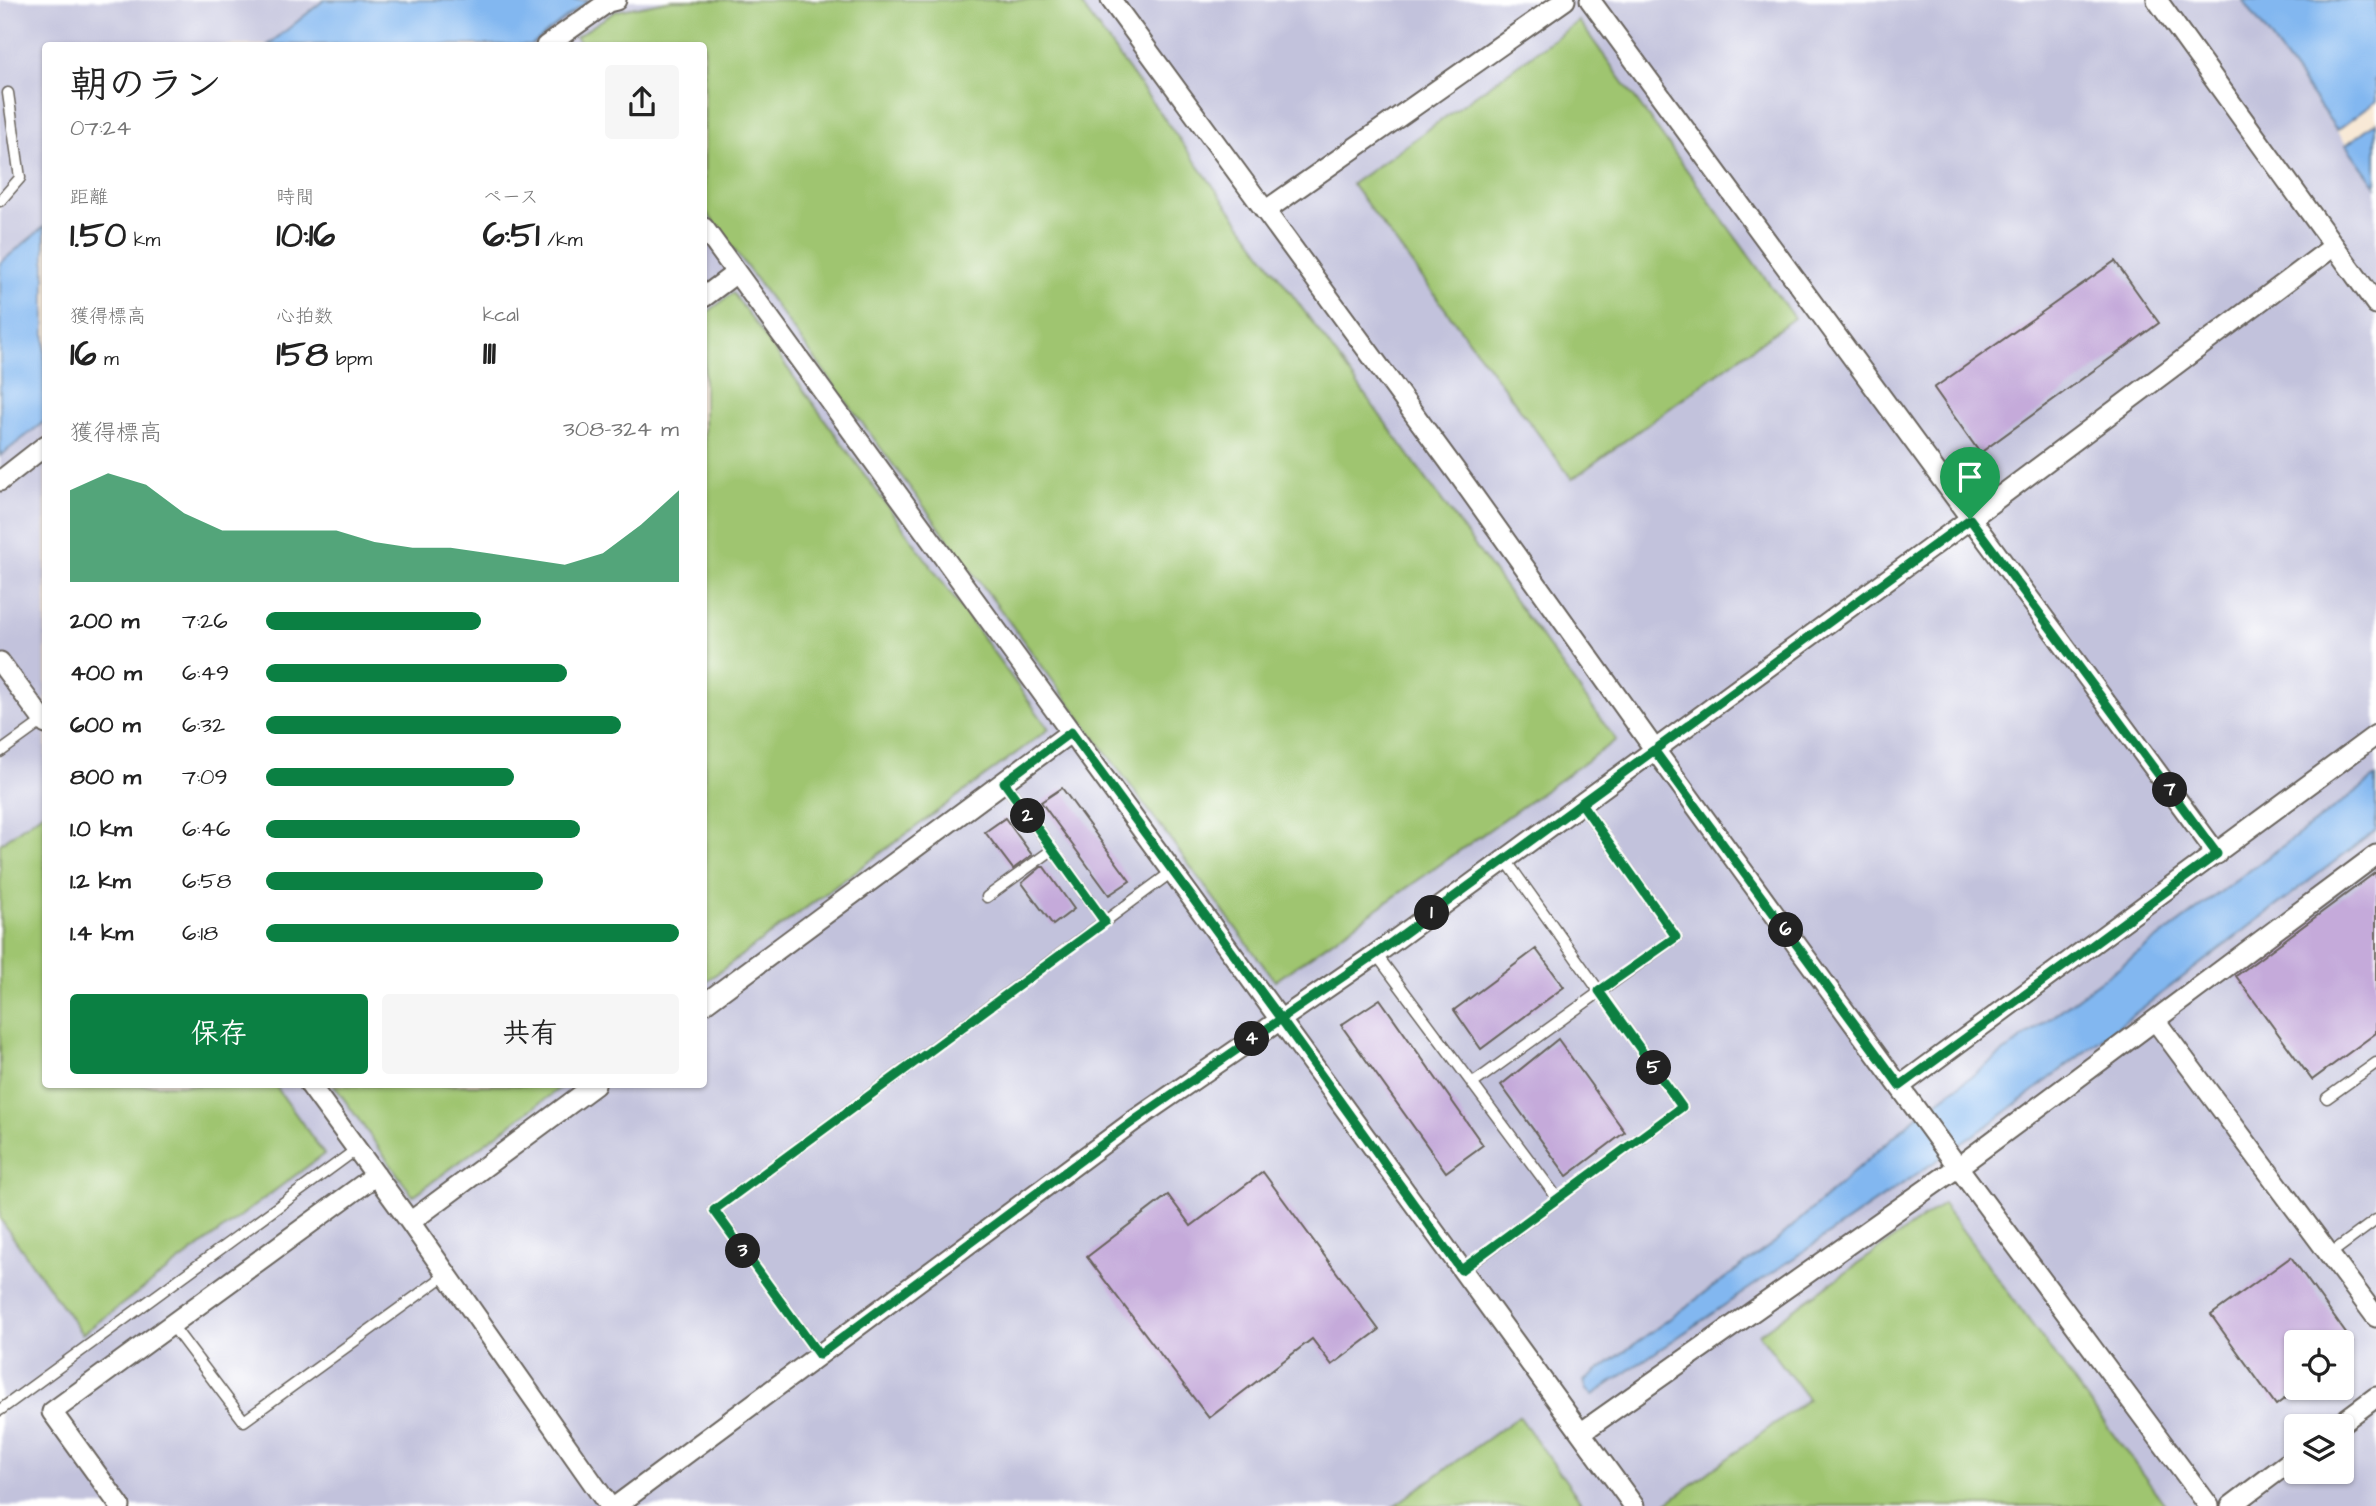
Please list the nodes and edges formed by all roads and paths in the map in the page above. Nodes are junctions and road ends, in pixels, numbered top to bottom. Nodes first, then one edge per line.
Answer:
1 (616, 0) edge
2 (1565, 0) edge
3 (1590, 0) edge
4 (2157, 0) edge
5 (1115, 1) edge
6 (559, 41) edge
7 (8, 93) dead end
8 (0, 201) edge
9 (1265, 211) junction
10 (707, 232) edge
11 (2334, 246) junction
12 (736, 273) junction
13 (707, 295) edge
14 (2376, 304) edge
15 (42, 448) edge
16 (0, 481) edge
17 (1970, 519) junction
18 (0, 662) edge
19 (42, 720) edge
20 (42, 724) edge
21 (1071, 732) junction
22 (2376, 735) edge
23 (1654, 750) junction
24 (0, 752) edge
25 (1004, 782) junction
26 (1581, 803) junction
27 (1052, 850) junction
28 (2217, 854) junction
29 (2376, 855) edge
30 (1505, 859) junction
31 (1173, 872) junction
32 (987, 897) dead end
33 (1105, 922) junction
34 (1376, 954) junction
35 (1599, 991) junction
36 (707, 1002) edge
37 (1281, 1019) junction
38 (2155, 1020) junction
39 (2376, 1063) edge
40 (1472, 1084) junction
41 (1900, 1086) junction
42 (312, 1088) edge
43 (591, 1088) edge
44 (2327, 1098) dead end
45 (357, 1149) junction
46 (1956, 1164) junction
47 (376, 1175) junction
48 (1558, 1199) junction
49 (2376, 1220) edge
50 (411, 1222) junction
51 (2330, 1254) junction
52 (1461, 1270) junction
53 (447, 1274) junction
54 (2376, 1317) edge
55 (171, 1324) junction
56 (819, 1355) junction
57 (2376, 1397) edge
58 (0, 1410) edge
59 (2353, 1414) edge
60 (1582, 1432) junction
61 (2284, 1466) edge
62 (120, 1506) edge
63 (608, 1506) edge
64 (616, 1506) edge
65 (1634, 1506) edge
66 (2209, 1506) edge
67 (2231, 1506) edge

1 - 6 street
2 - 9 street
3 - 17 street
4 - 11 street
5 - 9 street
7 - 8 lane
9 - 23 street
10 - 12 street
11 - 14 street
11 - 17 street
12 - 13 street
12 - 21 street
15 - 16 street
17 - 23 street
17 - 28 street
18 - 19 street
20 - 24 lane
21 - 25 street
21 - 31 street
22 - 28 street
23 - 26 street
23 - 41 street
25 - 27 lane
25 - 36 street
26 - 30 street
26 - 35 lane
27 - 32 lane
27 - 33 lane
28 - 41 street
29 - 38 street
30 - 34 street
30 - 35 lane
31 - 33 lane
31 - 37 street
33 - 56 lane
34 - 37 street
34 - 40 lane
35 - 40 lane
35 - 48 lane
37 - 52 street
37 - 56 street
38 - 46 street
38 - 51 street
39 - 44 lane
40 - 48 lane
41 - 46 street
42 - 45 street
43 - 50 street
45 - 47 street
45 - 58 lane
46 - 60 street
46 - 66 street
47 - 50 street
47 - 55 street
48 - 52 lane
49 - 51 lane
50 - 53 street
51 - 54 street
52 - 60 street
53 - 55 lane
53 - 63 street
55 - 62 street
56 - 64 street
57 - 59 street
60 - 65 street
61 - 67 street

